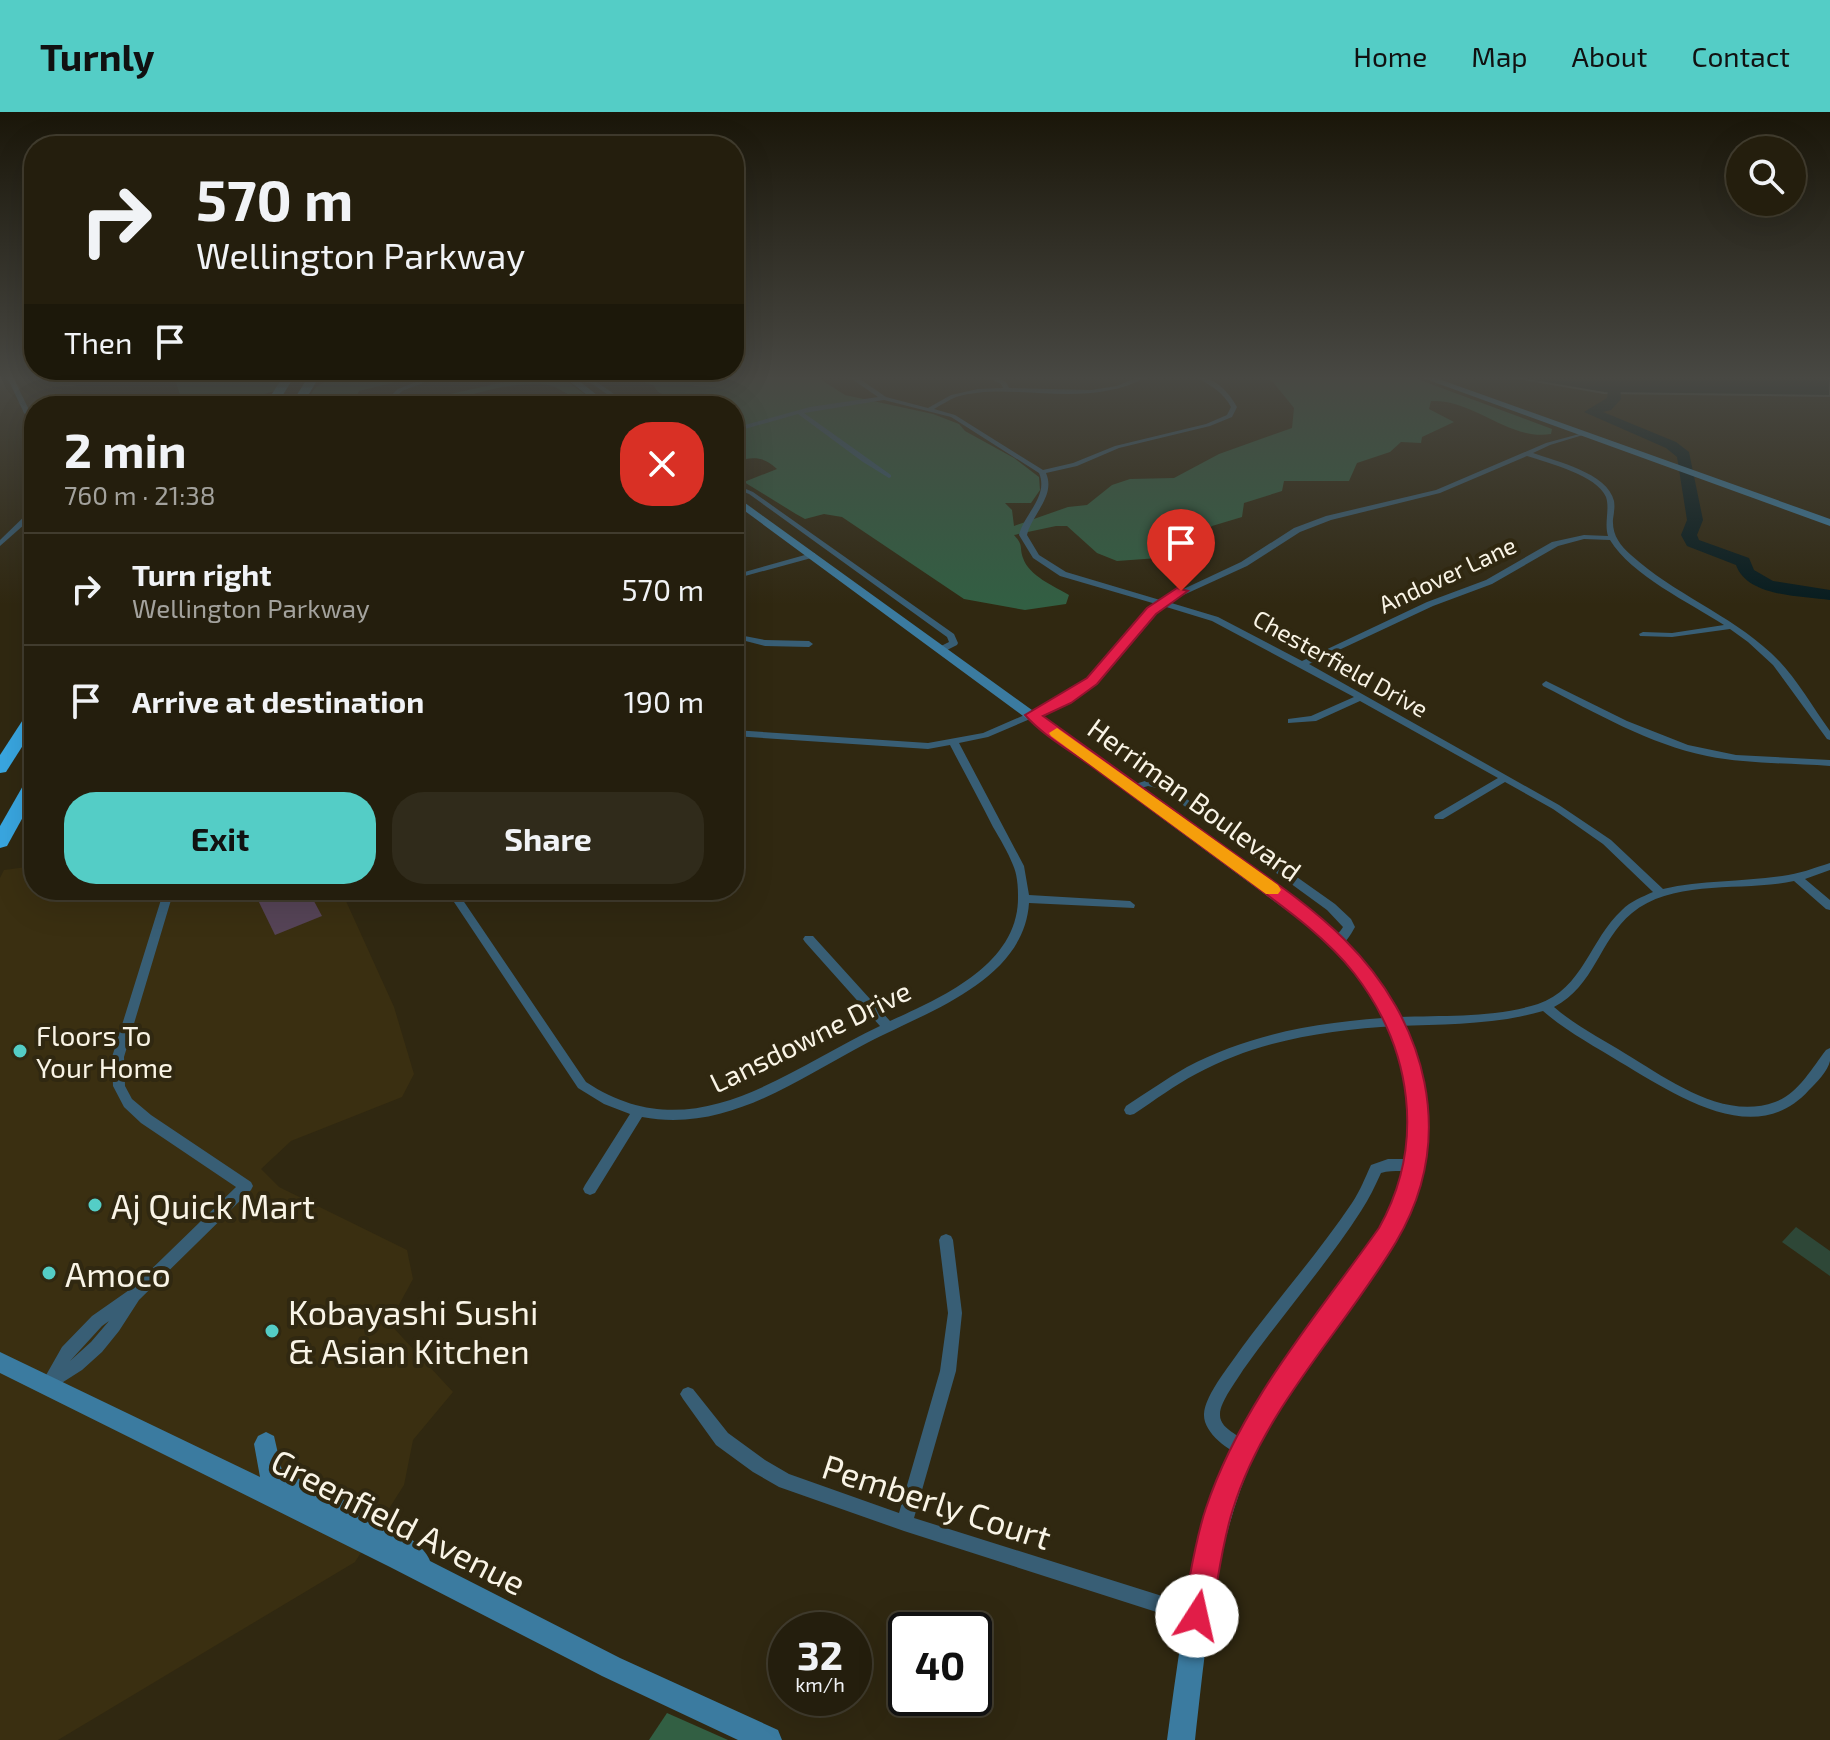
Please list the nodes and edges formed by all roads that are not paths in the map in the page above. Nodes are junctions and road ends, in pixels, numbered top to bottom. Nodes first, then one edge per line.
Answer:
1 (852, 453) edge
2 (1012, 453) edge
3 (1103, 453) edge
4 (1526, 453) joint
5 (1635, 453) edge
6 (1042, 472) junction
7 (889, 476) dead end
8 (744, 490) edge
9 (744, 505) edge
10 (24, 521) edge
11 (1830, 523) edge
12 (1612, 538) junction
13 (0, 544) edge
14 (812, 555) junction
15 (744, 574) edge
16 (1162, 602) junction
17 (1729, 627) junction
18 (1643, 634) dead end
19 (744, 638) edge
20 (809, 644) dead end
21 (942, 649) junction
22 (1302, 664) junction
23 (1546, 684) dead end
24 (1361, 697) junction
25 (1033, 715) junction
26 (1291, 721) dead end
27 (24, 731) edge
28 (744, 734) edge
29 (1830, 737) edge
30 (954, 743) junction
31 (1830, 763) edge
32 (0, 768) edge
33 (1506, 778) junction
34 (24, 799) edge
35 (1439, 817) dead end
36 (0, 842) edge
37 (1830, 866) edge
38 (1796, 877) junction
39 (1661, 893) junction
40 (1027, 899) junction
41 (166, 900) edge
42 (458, 900) edge
43 (1130, 905) dead end
44 (1830, 906) edge
45 (809, 939) dead end
46 (1545, 1006) junction
47 (1394, 1022) junction
48 (888, 1027) junction
49 (1830, 1053) edge
50 (1130, 1110) dead end
51 (638, 1112) junction
52 (1416, 1165) junction
53 (590, 1189) dead end
54 (946, 1240) dead end
55 (0, 1362) edge
56 (49, 1384) junction
57 (688, 1394) dead end
58 (266, 1444) dead end
59 (1244, 1449) junction
60 (904, 1523) junction
61 (447, 1583) junction
62 (1197, 1616) junction
63 (768, 1740) edge
64 (1181, 1740) edge

1 - 7 street
2 - 6 street
3 - 6 street
4 - 12 street
4 - 16 street
5 - 11 street
6 - 16 street, Chesterfield Drive
8 - 21 street
9 - 14 street, Herriman Boulevard
10 - 13 street
12 - 17 street
12 - 22 street, Andover Lane
14 - 15 street
14 - 21 street, Herriman Boulevard
16 - 22 street, Chesterfield Drive
16 - 25 street
17 - 18 street
17 - 29 street
19 - 20 street
21 - 25 street, Herriman Boulevard
22 - 24 street, Chesterfield Drive
23 - 31 street
24 - 26 street
24 - 33 street, Chesterfield Drive
25 - 30 street
25 - 47 street, Herriman Boulevard
27 - 32 highway
28 - 30 street
30 - 40 street
33 - 35 street
33 - 39 street, Chesterfield Drive
34 - 36 highway
37 - 38 street
38 - 39 street
38 - 44 street
39 - 46 street
40 - 43 street
40 - 48 street, Lansdowne Drive
41 - 56 street
42 - 51 street, Lansdowne Drive
45 - 48 street
46 - 47 street
46 - 49 street
47 - 50 street
47 - 52 street, Herriman Boulevard
48 - 51 street, Lansdowne Drive
51 - 53 street
52 - 59 street, Herriman Boulevard
52 - 59 street
54 - 60 street
55 - 56 street, Greenfield Avenue
56 - 61 street, Greenfield Avenue
57 - 60 street, Pemberly Court
58 - 61 street
59 - 62 street, Herriman Boulevard
60 - 62 street, Pemberly Court
61 - 63 street, Greenfield Avenue
62 - 64 street, Herriman Boulevard

